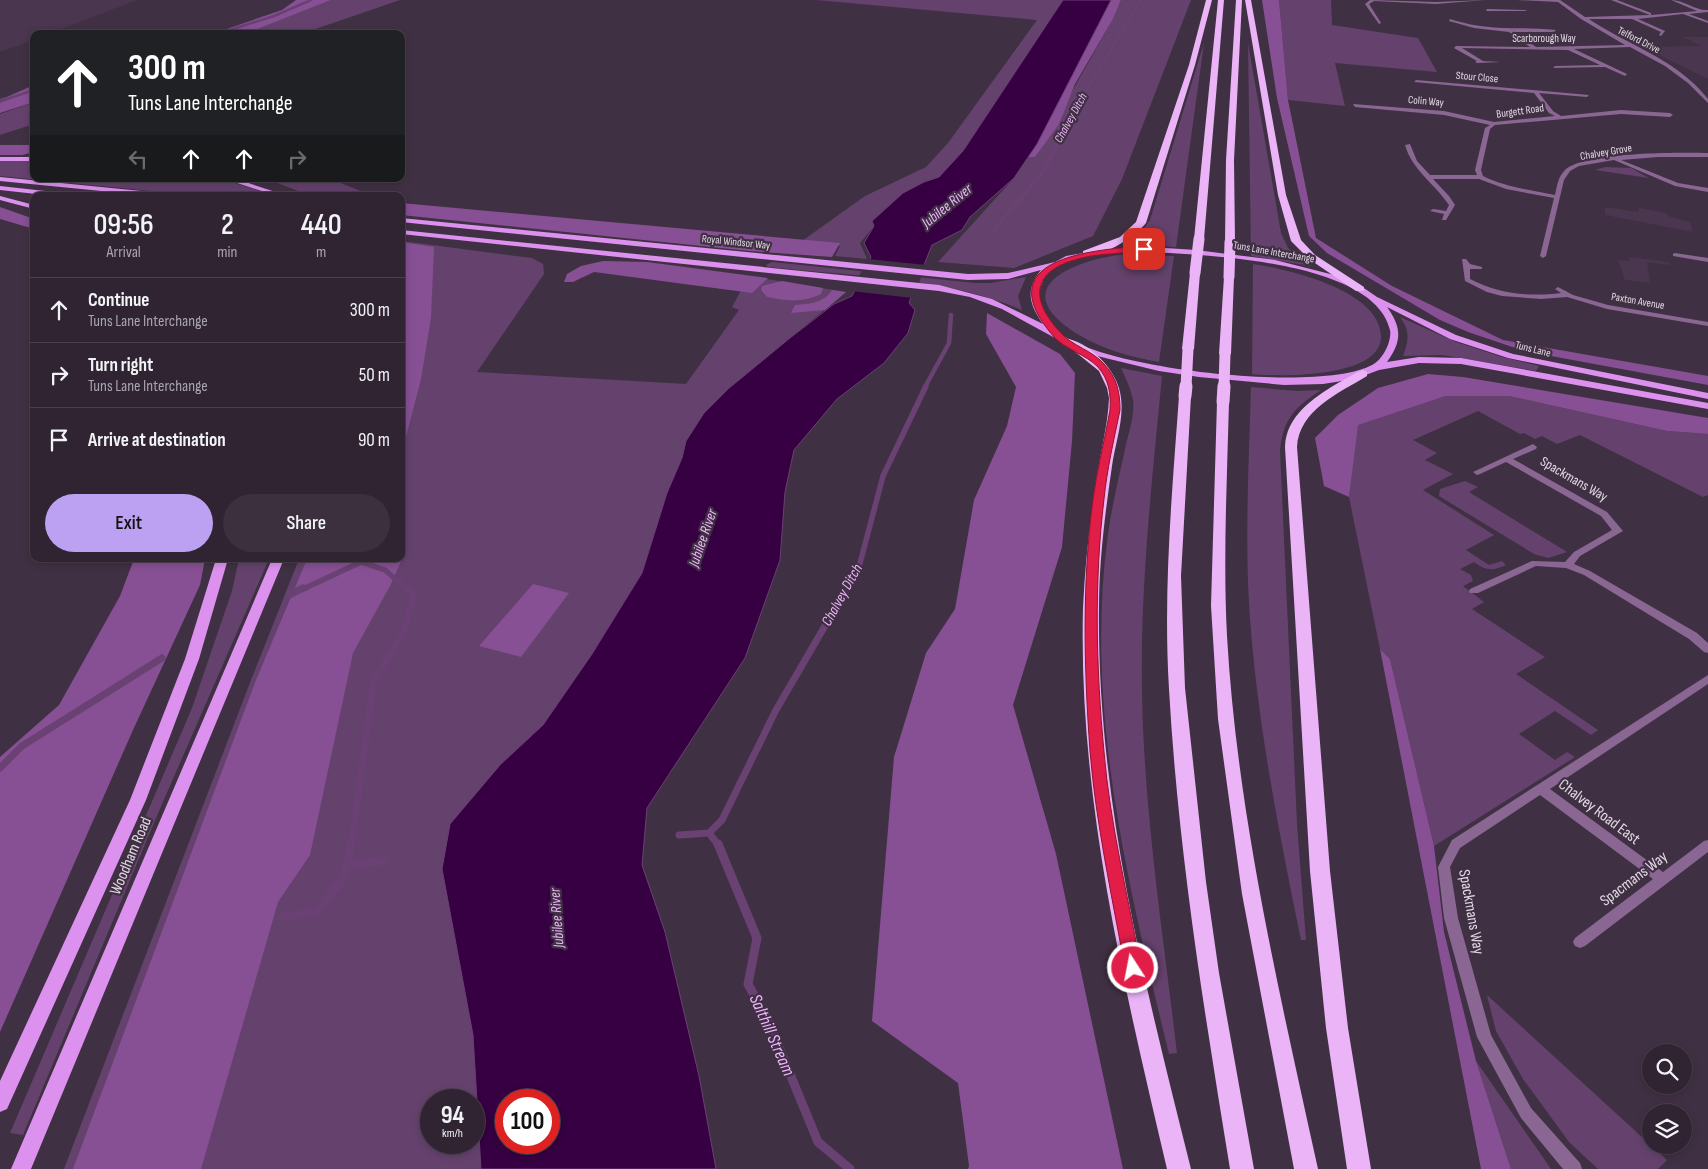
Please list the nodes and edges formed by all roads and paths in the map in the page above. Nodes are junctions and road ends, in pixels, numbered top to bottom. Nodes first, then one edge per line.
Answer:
1 (1209, 0) edge
2 (1221, 0) edge
3 (1238, 0) edge
4 (1248, 0) edge
5 (1373, 0) edge
6 (1476, 0) edge
7 (1484, 0) edge
8 (1519, 0) edge
9 (1613, 0) edge
10 (1673, 0) edge
11 (1444, 1) edge
12 (1557, 1) edge
13 (1487, 10) dead end
14 (1495, 10) junction
15 (1525, 11) dead end
16 (1705, 11) edge
17 (1682, 13) junction
18 (1655, 16) junction
19 (1581, 18) junction
20 (1632, 18) junction
21 (1376, 20) dead end
22 (1450, 20) dead end
23 (1708, 22) edge
24 (1508, 29) junction
25 (1554, 31) dead end
26 (1660, 35) dead end
27 (1632, 46) junction
28 (1569, 48) junction
29 (1535, 49) junction
30 (1482, 62) junction
31 (1499, 62) dead end
32 (1472, 63) dead end
33 (1557, 65) dead end
34 (1609, 66) junction
35 (1625, 75) dead end
36 (1416, 81) dead end
37 (1536, 92) junction
38 (1587, 96) dead end
39 (1708, 102) edge
40 (1355, 105) dead end
41 (1670, 115) dead end
42 (1559, 116) junction
43 (1494, 124) junction
44 (1408, 145) dead end
45 (1708, 155) edge
46 (1410, 156) junction
47 (1420, 157) dead end
48 (0, 159) edge
49 (1616, 159) junction
50 (30, 160) edge
51 (1430, 177) junction
52 (1480, 177) junction
53 (0, 179) edge
54 (30, 182) edge
55 (30, 182) edge
56 (242, 182) edge
57 (0, 188) edge
58 (1708, 190) edge
59 (36, 192) edge
60 (132, 192) edge
61 (272, 192) edge
62 (1557, 197) junction
63 (0, 198) edge
64 (30, 206) edge
65 (1433, 210) dead end
66 (405, 220) edge
67 (405, 232) edge
68 (1086, 253) junction
69 (1675, 255) dead end
70 (1543, 256) dead end
71 (1067, 259) junction
72 (1708, 260) edge
73 (1480, 268) dead end
74 (1558, 289) dead end
75 (1361, 290) junction
76 (1565, 295) junction
77 (1708, 324) edge
78 (1064, 339) junction
79 (1370, 370) junction
80 (1708, 396) edge
81 (1708, 406) edge
82 (1533, 447) dead end
83 (1508, 460) junction
84 (1477, 472) dead end
85 (221, 562) edge
86 (277, 562) edge
87 (1568, 565) junction
88 (1474, 591) dead end
89 (1708, 649) edge
90 (1708, 679) edge
91 (1541, 789) junction
92 (1708, 845) edge
93 (1662, 879) junction
94 (1580, 942) dead end
95 (0, 1102) edge
96 (21, 1169) edge
97 (1179, 1169) edge
98 (1242, 1169) edge
99 (1306, 1169) edge
100 (1359, 1169) edge
101 (1574, 1169) edge

1 - 68 highway
2 - 98 highway, bridge
3 - 99 highway, bridge
4 - 75 highway
5 - 11 street
5 - 21 street
6 - 7 street
6 - 11 street
6 - 14 street
8 - 12 street
9 - 18 street
10 - 16 street
12 - 19 street, Telford Drive
13 - 14 street
14 - 15 street
16 - 17 street
17 - 18 street
17 - 23 street
18 - 20 street
19 - 20 street
19 - 27 street, Telford Drive
20 - 26 street
22 - 24 street
24 - 25 street
24 - 29 street
27 - 28 street, Scarborough Way
27 - 39 street, Telford Drive
28 - 29 street, Scarborough Way
28 - 34 street
29 - 30 street, Scarborough Way
30 - 31 street
30 - 32 street
33 - 34 street
34 - 35 street
36 - 37 street, Stour Close
37 - 38 street, Stour Close
37 - 42 street
40 - 43 street, Colin Way
41 - 42 street, Burgett Road
42 - 43 street, Burgett Road
43 - 52 street, Burgett Road
44 - 46 street
45 - 49 street, Chalvey Grove
46 - 47 street
46 - 51 street
48 - 50 main road
49 - 58 street
49 - 62 street, Chalvey Grove
51 - 52 street
51 - 65 street
52 - 62 street
53 - 54 main road
55 - 60 main road
56 - 61 main road
57 - 59 main road
62 - 70 street, Chalvey Grove
63 - 64 main road
66 - 71 main road, Royal Windsor Way
67 - 78 main road, Royal Windsor Way
68 - 71 main road, Tuns Lane Interchange
68 - 75 main road, Tuns Lane Interchange
69 - 72 street
71 - 78 main road, Tuns Lane Interchange
73 - 76 street, Paxton Avenue
74 - 76 street, Paxton Avenue
75 - 79 main road, Tuns Lane Interchange
75 - 80 main road, Tuns Lane
76 - 77 street, Paxton Avenue
78 - 79 main road
78 - 97 highway
79 - 81 main road, Tuns Lane
79 - 100 highway
82 - 83 street, Spackmans Way
83 - 84 street, Spackmans Way
83 - 87 street, Spackmans Way
85 - 95 main road, Woodham Road
86 - 96 main road, Woodham Road
87 - 88 street
87 - 89 street
90 - 91 street, Spackmans Way
91 - 93 street, Chalvey Road East
91 - 101 street, Spackmans Way
92 - 93 street, Spacmans Way
93 - 94 street, Spacmans Way

